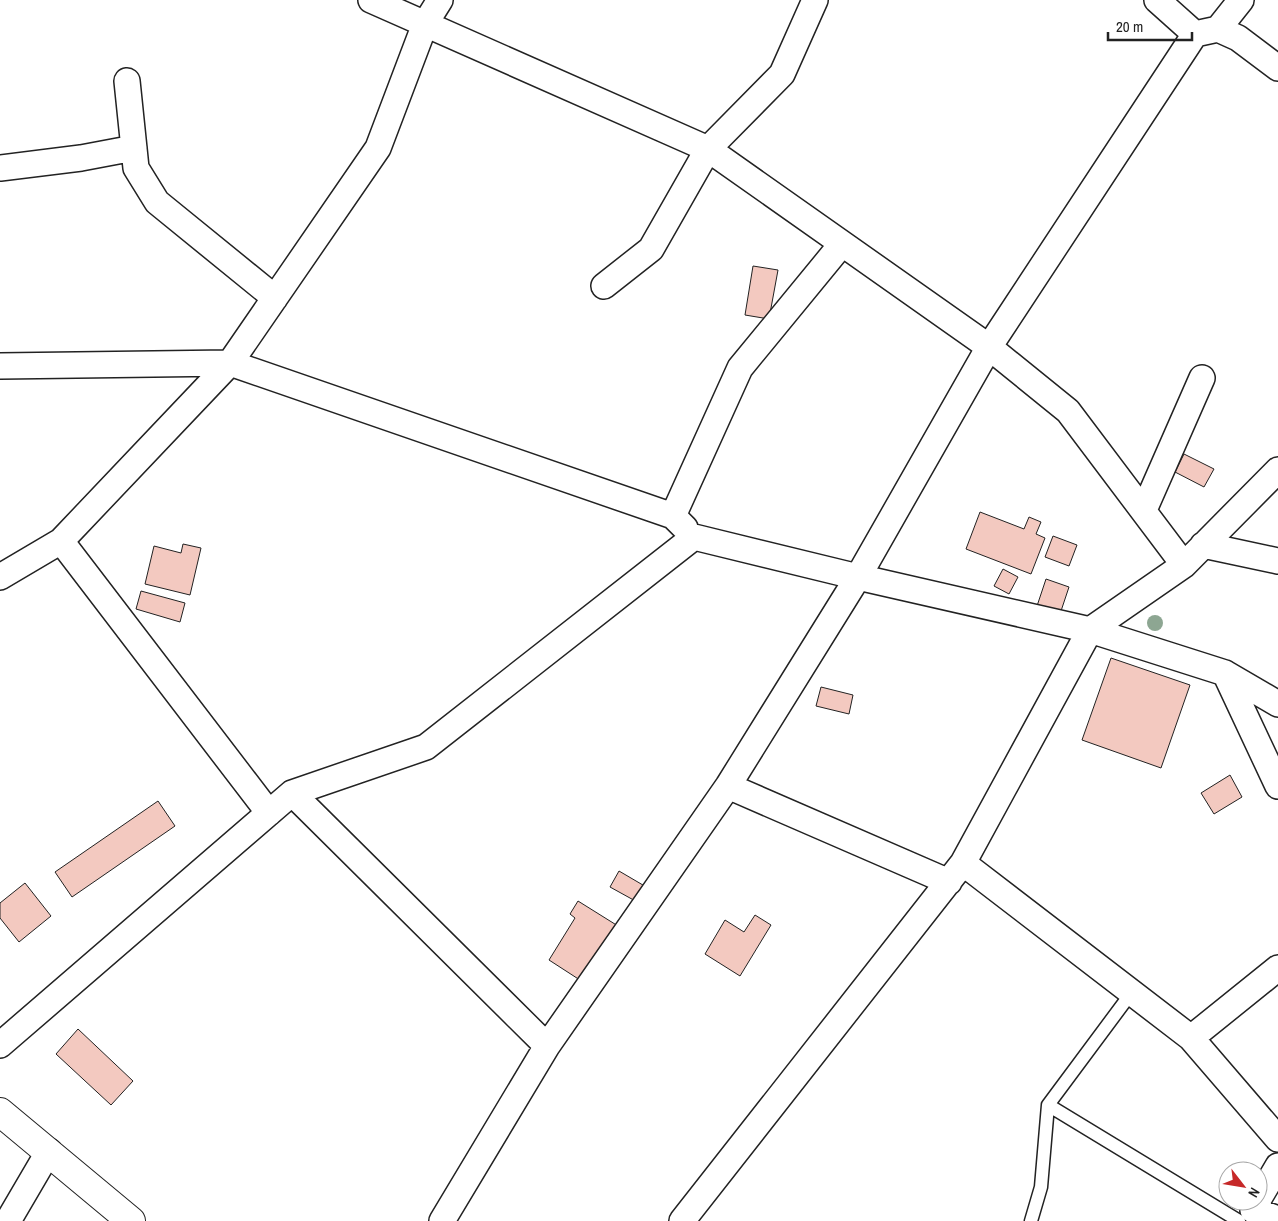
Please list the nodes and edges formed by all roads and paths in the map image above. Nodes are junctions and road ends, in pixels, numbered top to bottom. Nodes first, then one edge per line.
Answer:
1 (371, 0) edge
2 (440, 0) edge
3 (815, 0) edge
4 (1157, 0) edge
5 (1241, 0) edge
6 (426, 24) junction
7 (1206, 32) junction
8 (1278, 68) edge
9 (127, 81) dead end
10 (134, 148) junction
11 (708, 149) junction
12 (0, 168) edge
13 (841, 245) junction
14 (604, 286) dead end
15 (275, 298) junction
16 (989, 347) junction
17 (230, 363) junction
18 (0, 366) edge
19 (1202, 378) dead end
20 (1278, 470) edge
21 (1144, 510) junction
22 (673, 516) junction
23 (694, 537) junction
24 (61, 541) junction
25 (1204, 545) junction
26 (1278, 561) edge
27 (1184, 565) junction
28 (0, 577) edge
29 (858, 577) junction
30 (1090, 630) junction
31 (1225, 673) junction
32 (1278, 704) edge
33 (728, 786) junction
34 (1278, 786) edge
35 (292, 793) junction
36 (269, 813) junction
37 (956, 872) junction
38 (1278, 968) edge
39 (1132, 992) junction
40 (1191, 1038) junction
41 (0, 1045) edge
42 (547, 1046) junction
43 (1048, 1105) junction
44 (0, 1112) edge
45 (1278, 1140) edge
46 (49, 1151) junction
47 (1278, 1166) edge
48 (1268, 1182) edge
49 (1218, 1194) edge
50 (1250, 1211) edge
51 (1278, 1219) edge
52 (8, 1221) edge
53 (131, 1221) edge
54 (442, 1221) edge
55 (682, 1221) edge
56 (1032, 1221) edge

1 - 6 street
2 - 6 street
3 - 11 street
4 - 7 street
5 - 7 street
6 - 11 street
6 - 15 street
7 - 8 street
7 - 16 street
9 - 10 street
10 - 12 street
10 - 15 street
11 - 13 street
11 - 14 street
13 - 16 street
13 - 22 street
15 - 17 street
16 - 21 street
16 - 29 street
17 - 18 street
17 - 22 street
17 - 24 street
19 - 21 street
20 - 25 street
21 - 27 street
22 - 23 street
23 - 29 street
23 - 35 street
24 - 28 street
24 - 36 street
25 - 26 street
25 - 27 street
27 - 30 street
29 - 30 street
29 - 33 street
30 - 31 street
30 - 37 street
31 - 32 street
31 - 34 street
33 - 37 street
33 - 42 street
35 - 36 street
35 - 42 street
36 - 41 street
37 - 39 street
37 - 55 street
38 - 40 street
39 - 40 street
39 - 43 lane
40 - 45 street
42 - 54 street
43 - 49 lane
43 - 56 lane
44 - 46 street
46 - 52 street
46 - 53 street
47 - 48 street
50 - 51 street

